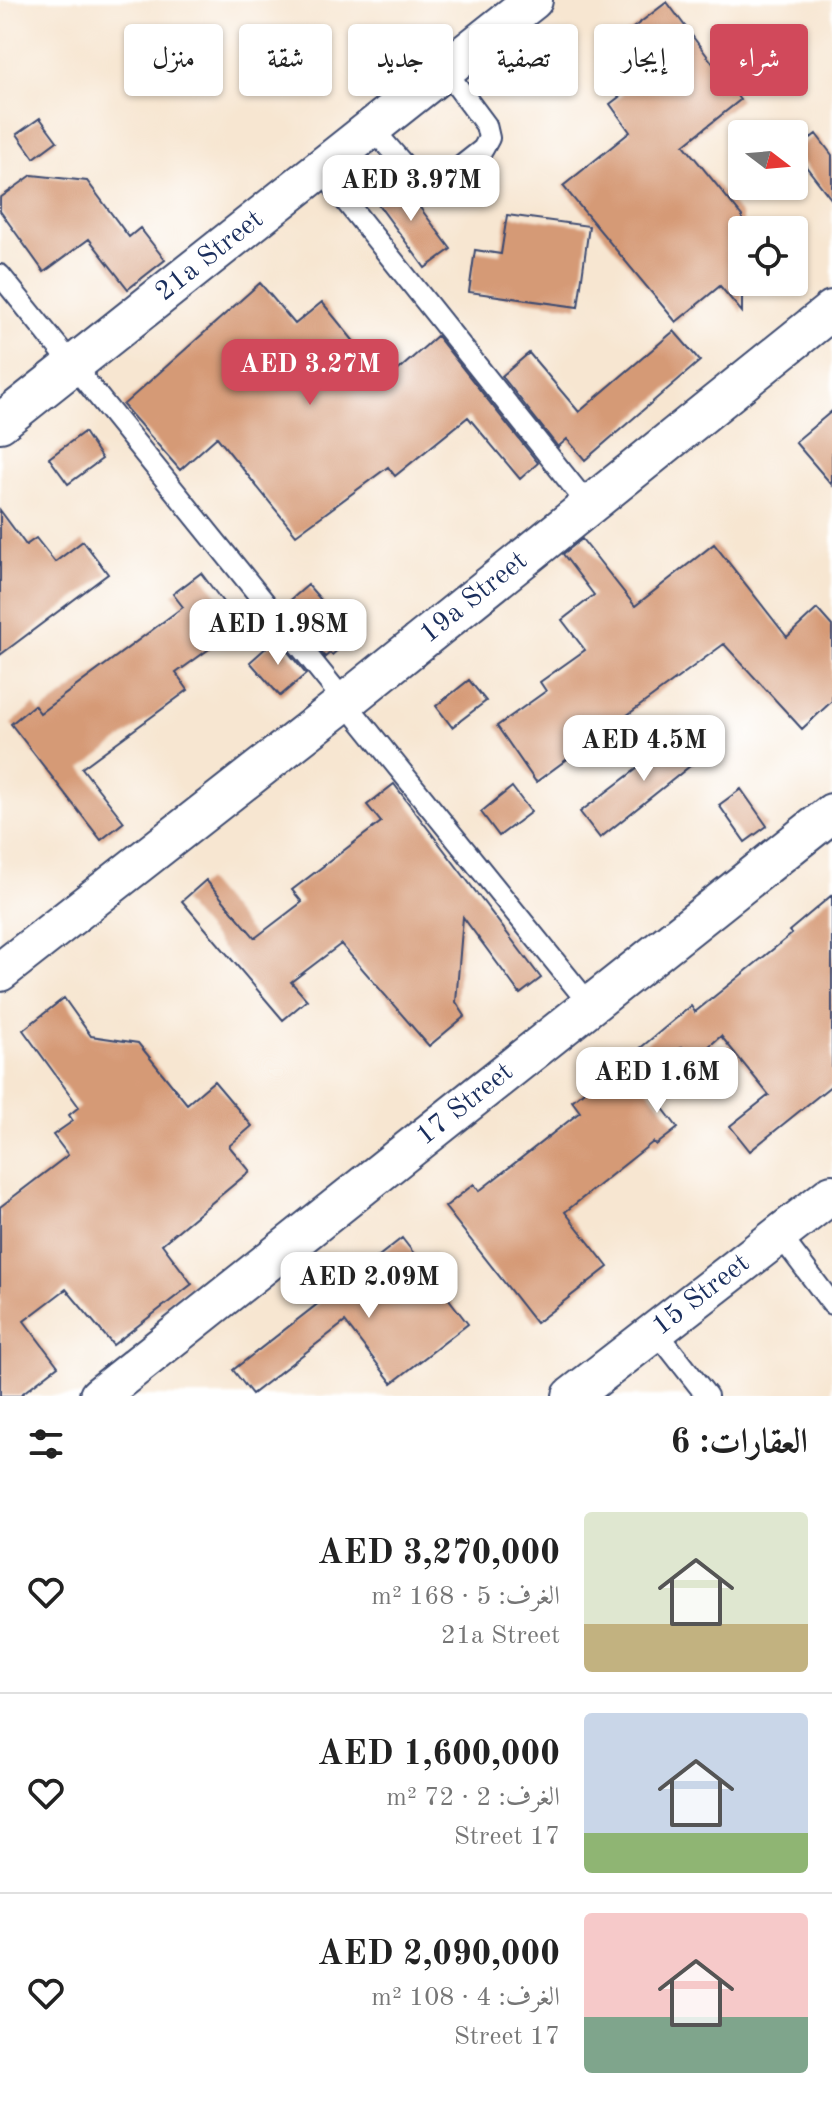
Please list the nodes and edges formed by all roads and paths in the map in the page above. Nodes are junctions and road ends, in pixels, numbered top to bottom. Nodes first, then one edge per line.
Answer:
1 (533, 0) edge
2 (453, 64) edge
3 (453, 81) edge
4 (412, 96) edge
5 (372, 128) junction
6 (320, 169) junction
7 (0, 275) edge
8 (832, 310) edge
9 (73, 366) junction
10 (0, 423) edge
11 (589, 506) junction
12 (345, 702) junction
13 (832, 813) edge
14 (0, 972) edge
15 (590, 1005) junction
16 (832, 1194) edge
17 (779, 1234) junction
18 (832, 1304) edge
19 (656, 1331) junction
20 (705, 1393) edge
21 (99, 1396) edge
22 (572, 1396) edge

1 - 2 street, 21a Street
3 - 5 lane
4 - 5 street, 21a Street
5 - 6 street, 21a Street
6 - 9 street, 21a Street
6 - 11 lane
7 - 9 lane
8 - 11 street, 19a Street
9 - 10 street, 21a Street
9 - 12 lane
11 - 12 street, 19a Street
12 - 14 street, 19a Street
12 - 15 lane
13 - 15 street, 17 Street
15 - 21 street, 17 Street
16 - 17 street, 15 Street
17 - 18 lane
17 - 19 street, 15 Street
19 - 20 lane
19 - 22 street, 15 Street

